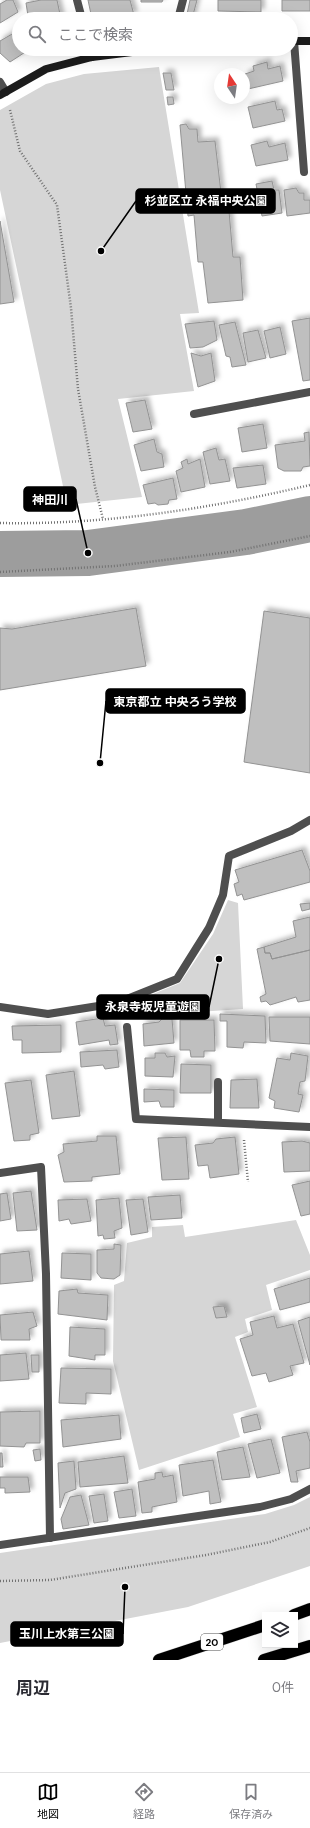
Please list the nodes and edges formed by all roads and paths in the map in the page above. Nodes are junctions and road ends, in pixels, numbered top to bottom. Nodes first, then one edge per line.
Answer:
1 (77, 0) edge
2 (183, 0) edge
3 (80, 12) edge
4 (180, 12) edge
5 (298, 41) edge
6 (310, 41) edge
7 (83, 56) edge
8 (293, 56) edge
9 (0, 82) edge
10 (3, 93) edge
11 (304, 172) dead end
12 (310, 392) edge
13 (194, 414) dead end
14 (310, 485) edge
15 (103, 519) junction
16 (0, 523) edge
17 (310, 536) edge
18 (0, 572) edge
19 (310, 820) edge
20 (0, 1007) edge
21 (127, 1027) dead end
22 (218, 1082) dead end
23 (218, 1122) junction
24 (242, 1124) junction
25 (310, 1127) edge
26 (0, 1173) edge
27 (248, 1182) dead end
28 (310, 1489) edge
29 (310, 1528) edge
30 (50, 1538) junction
31 (0, 1545) edge
32 (0, 1581) edge
33 (310, 1610) edge
34 (298, 1614) edge
35 (262, 1626) edge
36 (310, 1646) edge
37 (159, 1660) edge
38 (264, 1660) edge

1 - 3 street
2 - 4 street
5 - 6 street
7 - 10 street
8 - 11 street
9 - 10 street
10 - 15 path
12 - 13 street
14 - 15 path
15 - 16 path
17 - 18 path
19 - 20 street
21 - 23 street
22 - 23 street
23 - 24 street
24 - 25 street
24 - 27 path
26 - 30 street
28 - 30 street
29 - 32 path
30 - 31 street
33 - 34 highway
35 - 37 highway, 20
36 - 38 highway

